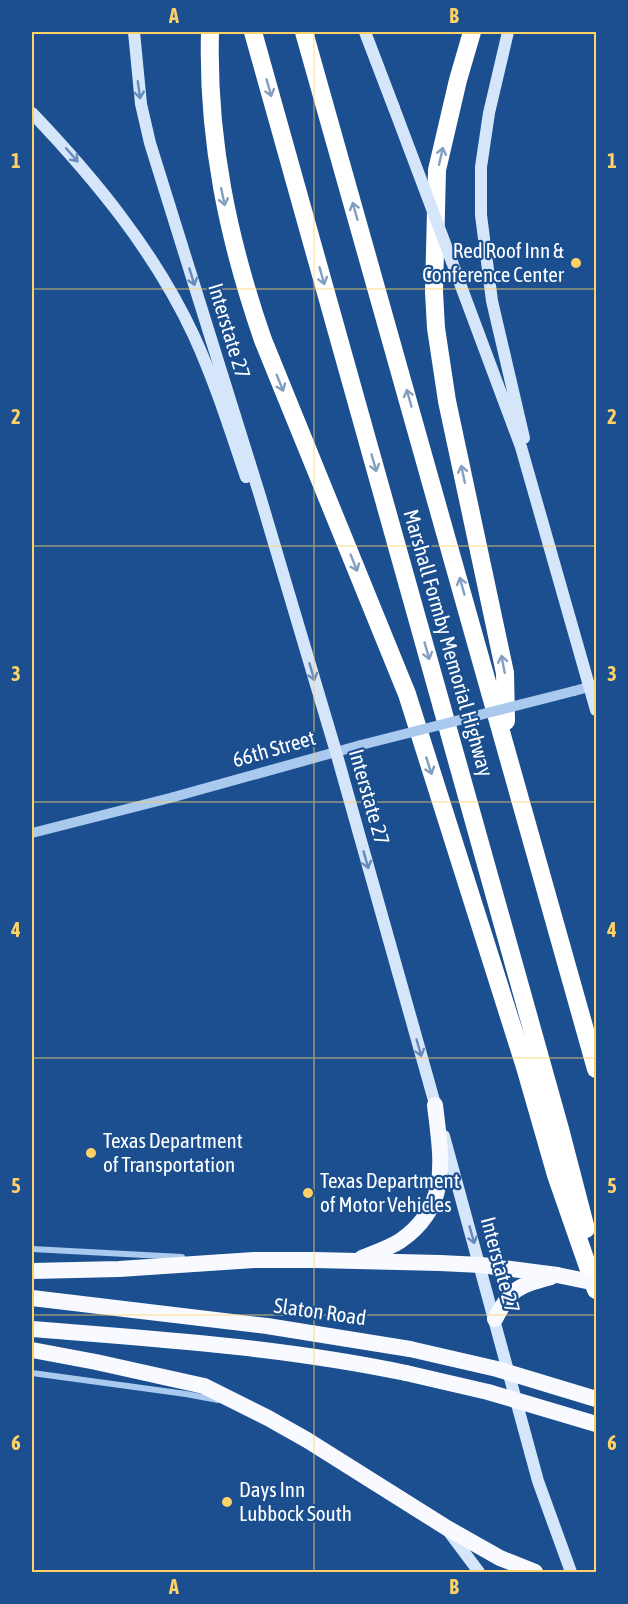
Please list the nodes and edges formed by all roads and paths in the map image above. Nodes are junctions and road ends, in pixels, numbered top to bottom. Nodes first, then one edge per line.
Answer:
1 (134, 32) edge
2 (210, 32) edge
3 (253, 32) edge
4 (304, 32) edge
5 (365, 32) edge
6 (472, 32) edge
7 (508, 32) edge
8 (32, 113) edge
9 (530, 475) junction
10 (296, 616) junction
11 (593, 686) edge
12 (597, 711) edge
13 (506, 744) junction
14 (336, 752) junction
15 (32, 833) edge
16 (597, 1069) edge
17 (435, 1105) junction
18 (32, 1249) edge
19 (254, 1260) junction
20 (356, 1261) junction
21 (481, 1265) junction
22 (597, 1268) edge
23 (32, 1270) edge
24 (557, 1275) junction
25 (597, 1283) edge
26 (597, 1290) edge
27 (32, 1298) edge
28 (495, 1319) junction
29 (32, 1329) edge
30 (32, 1350) edge
31 (32, 1373) edge
32 (597, 1399) edge
33 (240, 1405) junction
34 (597, 1424) edge
35 (447, 1528) junction
36 (479, 1572) edge
37 (535, 1572) edge
38 (570, 1572) edge

1 -> 10 main road, Interstate 27
2 -> 26 highway
3 -> 22 highway, Marshall Formby Memorial Highway
13 -> 4 highway, Marshall Formby Memorial Highway
5 - 9 main road, bridge
13 -> 6 highway
7 - 9 main road
8 -> 10 main road
9 - 11 main road
10 -> 14 main road, Interstate 27
11 - 12 main road
11 - 14 street, 66th Street, bridge
13 - 16 highway, Marshall Formby Memorial Highway
14 - 15 street, 66th Street
14 -> 17 main road, Interstate 27
17 - 20 highway
17 -> 21 main road, Interstate 27
18 - 19 street
19 - 20 highway
19 - 23 highway
20 - 21 highway
21 - 24 highway
21 - 28 main road, Interstate 27
24 - 25 highway, bridge
24 - 28 highway
27 - 32 highway, Slaton Road, bridge
28 - 38 main road, Interstate 27
29 - 34 highway, bridge
30 - 33 highway
31 - 33 street
33 - 35 highway
35 - 36 main road
35 - 37 highway

